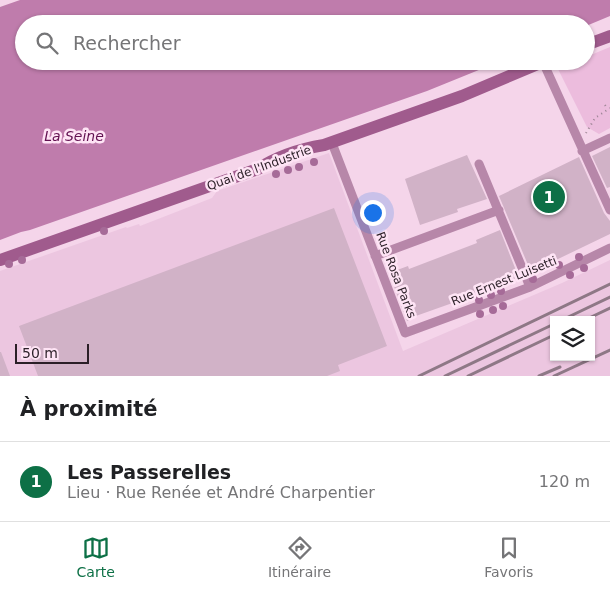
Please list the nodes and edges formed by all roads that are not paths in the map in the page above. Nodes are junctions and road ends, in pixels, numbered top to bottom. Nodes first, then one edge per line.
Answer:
1 (610, 36) edge
2 (595, 42) edge
3 (525, 70) edge
4 (547, 70) edge
5 (610, 138) edge
6 (332, 143) junction
7 (582, 151) junction
8 (479, 164) dead end
9 (499, 210) junction
10 (610, 210) edge
11 (610, 248) edge
12 (375, 256) junction
13 (0, 260) edge
14 (530, 287) junction
15 (405, 333) joint

1 - 2 main road
3 - 6 main road, Quai de l'Industrie
4 - 7 street
5 - 7 street
6 - 12 street, Rue Rosa Parks
6 - 13 main road, Quai de l'Industrie
7 - 10 street
8 - 9 street
9 - 12 street
9 - 14 street
11 - 14 street, Rue Ernest Luisetti
12 - 15 street, Rue Rosa Parks
14 - 15 street, Rue Ernest Luisetti

